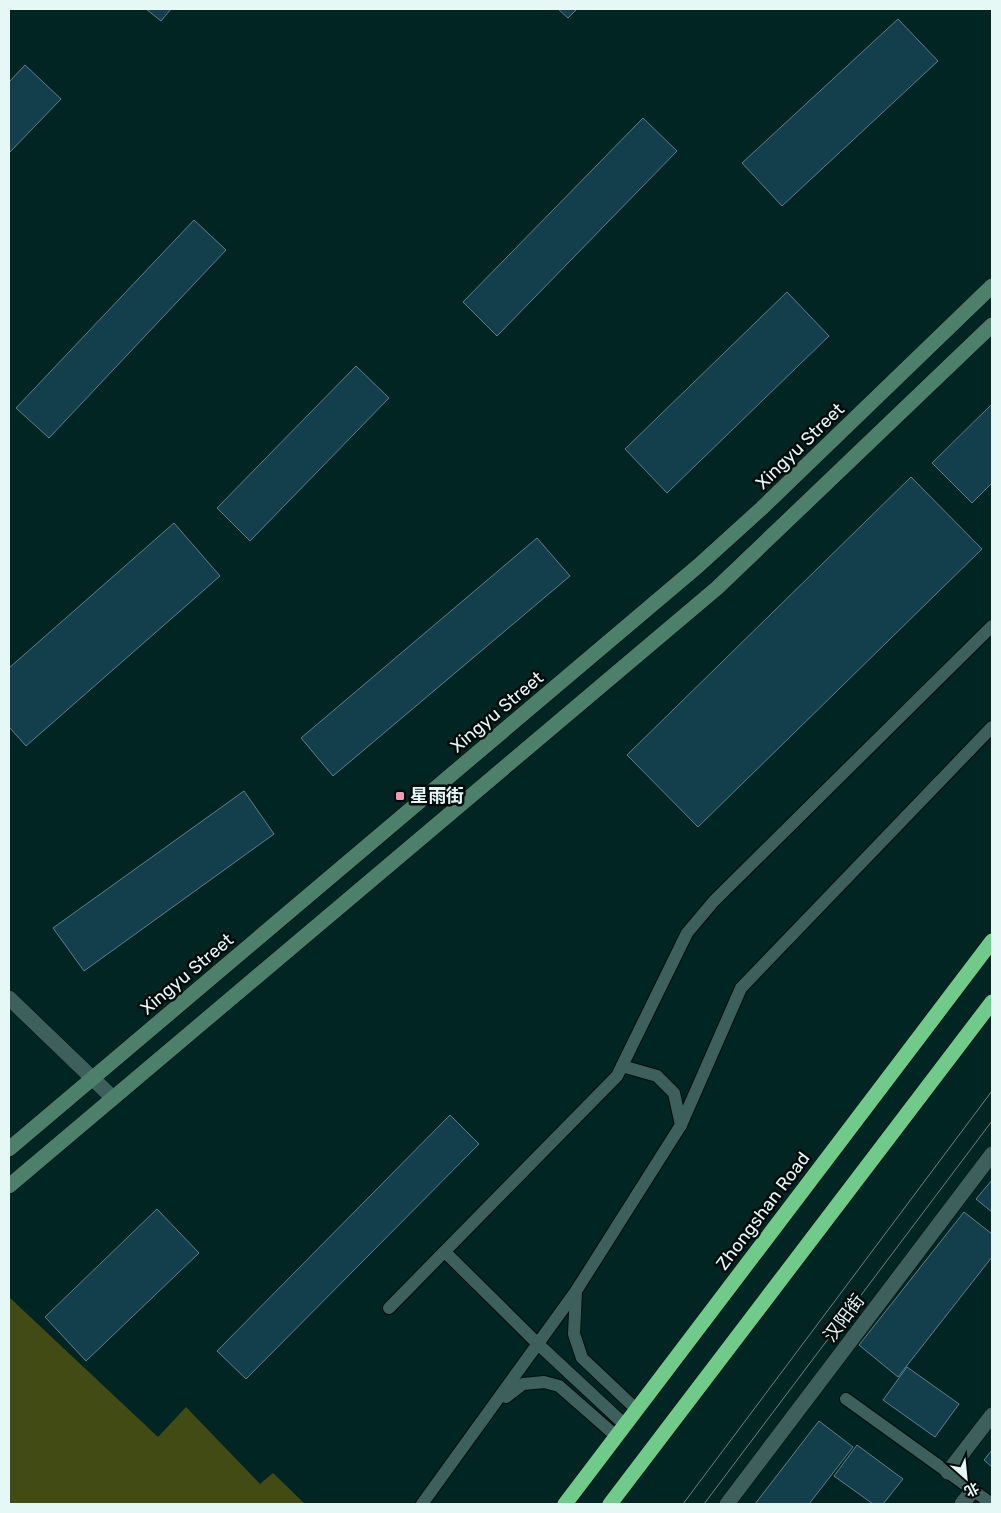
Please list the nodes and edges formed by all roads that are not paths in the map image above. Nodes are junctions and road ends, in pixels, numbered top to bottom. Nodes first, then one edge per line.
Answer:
1 (992, 286) edge
2 (992, 325) edge
3 (992, 626) edge
4 (992, 727) edge
5 (992, 941) edge
6 (9, 998) edge
7 (992, 1002) edge
8 (622, 1066) junction
9 (93, 1078) junction
10 (114, 1098) junction
11 (681, 1125) junction
12 (9, 1149) edge
13 (992, 1154) edge
14 (9, 1186) edge
15 (445, 1252) junction
16 (576, 1291) junction
17 (389, 1308) dead end
18 (538, 1344) junction
19 (846, 1399) dead end
20 (496, 1404) junction
21 (636, 1410) junction
22 (992, 1414) edge
23 (620, 1431) junction
24 (948, 1472) junction
25 (973, 1490) junction
26 (422, 1504) edge
27 (564, 1504) edge
28 (610, 1504) edge
29 (727, 1504) edge
30 (962, 1504) edge
31 (992, 1504) edge

1 - 9 street, Xingyu Street
2 - 10 street
3 - 8 lane
4 - 11 lane
5 - 21 highway, Zhongshan Road
6 - 9 street
7 - 28 highway
8 - 11 lane
8 - 15 lane
9 - 10 street
9 - 12 street, Xingyu Street
10 - 14 street
11 - 16 lane
13 - 29 street, 汉阳街
15 - 17 lane
15 - 18 lane
16 - 18 lane
16 - 21 lane
18 - 20 lane
18 - 23 lane
19 - 24 lane
20 - 23 lane
20 - 26 lane
21 - 23 highway, Zhongshan Road
22 - 24 street
23 - 27 highway, Zhongshan Road
24 - 25 lane
25 - 30 street
25 - 31 lane

